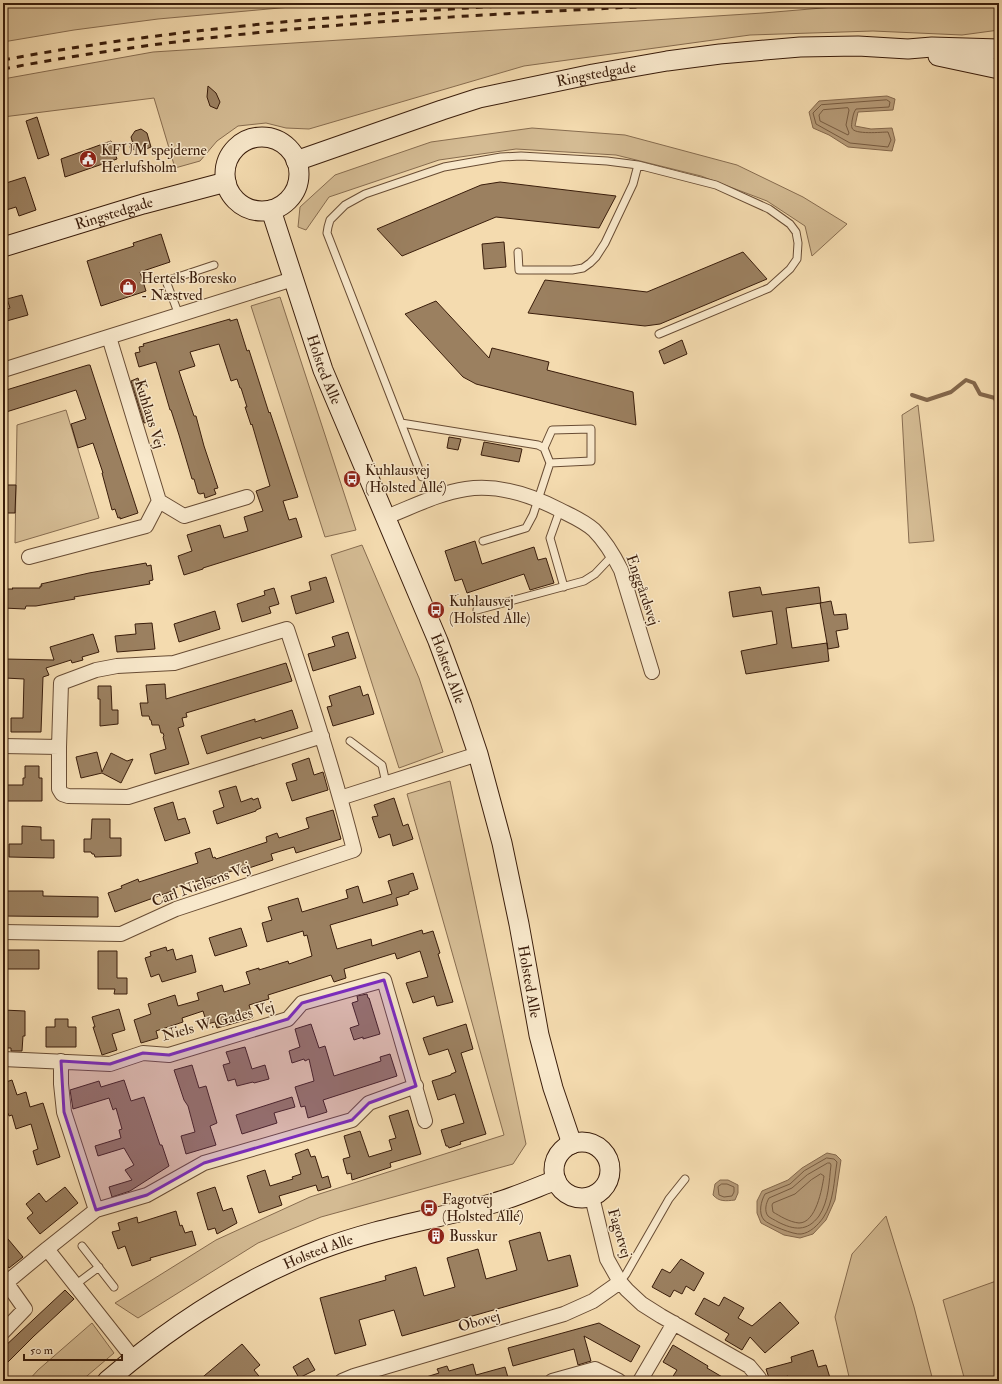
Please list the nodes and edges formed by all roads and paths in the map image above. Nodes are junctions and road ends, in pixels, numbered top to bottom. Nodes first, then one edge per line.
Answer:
1 (908, 49) junction
2 (999, 49) edge
3 (999, 69) edge
4 (296, 161) junction
5 (638, 165) junction
6 (226, 182) junction
7 (271, 210) junction
8 (3, 247) edge
9 (518, 252) dead end
10 (214, 265) dead end
11 (293, 278) junction
12 (179, 315) junction
13 (659, 334) dead end
14 (109, 337) junction
15 (3, 370) edge
16 (401, 423) junction
17 (544, 448) junction
18 (550, 463) junction
19 (422, 477) dead end
20 (247, 496) dead end
21 (538, 500) junction
22 (159, 501) junction
23 (560, 510) junction
24 (386, 517) junction
25 (483, 542) dead end
26 (613, 555) junction
27 (29, 557) dead end
28 (564, 587) junction
29 (477, 610) dead end
30 (652, 672) dead end
31 (322, 736) junction
32 (350, 741) dead end
33 (3, 746) edge
34 (59, 746) junction
35 (478, 754) junction
36 (386, 782) junction
37 (340, 798) junction
38 (3, 932) edge
39 (3, 1059) edge
40 (61, 1061) junction
41 (416, 1086) junction
42 (425, 1121) dead end
43 (572, 1144) junction
44 (685, 1179) dead end
45 (556, 1180) junction
46 (592, 1197) junction
47 (96, 1210) junction
48 (82, 1246) dead end
49 (47, 1249) junction
50 (99, 1267) junction
51 (5, 1280) edge
52 (620, 1282) junction
53 (75, 1285) junction
54 (114, 1287) dead end
55 (674, 1323) junction
56 (3, 1332) edge
57 (133, 1358) junction
58 (107, 1381) edge
59 (342, 1381) edge
60 (552, 1381) edge
61 (619, 1381) edge
62 (640, 1381) edge
63 (760, 1381) edge

1 - 2 street, Ringstedgade
1 - 3 street, Ringstedgade
1 - 4 street, Ringstedgade
4 - 6 street
4 - 7 street
5 - 9 lane
5 - 13 lane
5 - 16 lane
6 - 7 street
6 - 8 street, Ringstedgade
7 - 11 street, Holsted Alle
10 - 12 lane
11 - 12 street
11 - 24 street, Holsted Alle
12 - 14 street
14 - 15 street
14 - 22 street, Kuhlaus Vej
16 - 17 lane
16 - 19 lane
17 - 18 lane
17 - 18 lane
18 - 21 lane
20 - 22 street
21 - 23 street, Enggårdsvej
21 - 24 street, Enggårdsvej
21 - 25 lane
22 - 27 street
23 - 26 street, Enggårdsvej
23 - 28 lane
24 - 35 street, Holsted Alle
26 - 28 lane
26 - 30 street, Enggårdsvej
28 - 29 lane
31 - 34 street, Carl Nielsens Vej
31 - 34 street, Carl Nielsens Vej
31 - 37 street, Carl Nielsens Vej
32 - 36 lane
33 - 34 street
35 - 36 street
35 - 43 street, Holsted Alle
36 - 37 street
37 - 38 street, Carl Nielsens Vej
39 - 40 street, Niels W. Gades Vej
40 - 41 street, Niels W. Gades Vej
40 - 47 street
41 - 42 street, Niels W. Gades Vej
41 - 47 street
43 - 45 street
43 - 46 street
44 - 52 lane
45 - 46 street
45 - 57 street, Holsted Alle
46 - 52 street, Fagotvej
47 - 49 street
48 - 50 lane
49 - 51 street
49 - 53 street
50 - 53 lane
50 - 54 lane
51 - 56 street
52 - 55 street, Fagotvej
52 - 59 street, Obovej
53 - 57 street
55 - 62 street
55 - 63 street, Fagotvej
57 - 58 street, Holsted Alle
60 - 61 street

